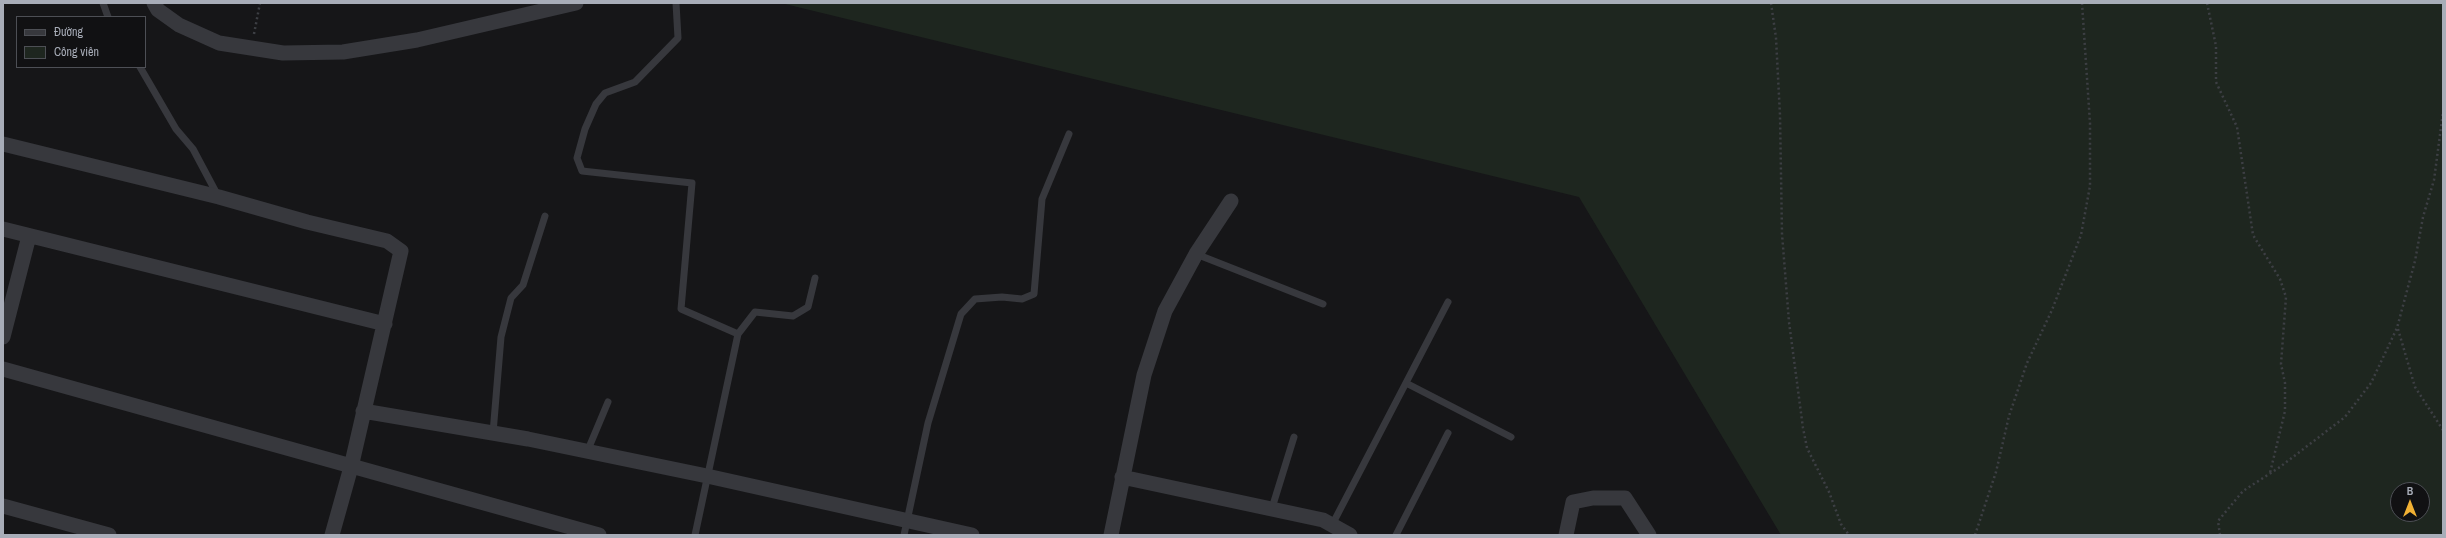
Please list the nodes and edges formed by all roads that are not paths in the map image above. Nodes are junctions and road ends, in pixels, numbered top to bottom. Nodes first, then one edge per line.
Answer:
1 (102, 3) edge
2 (154, 3) edge
3 (576, 3) edge
4 (676, 3) edge
5 (108, 16) edge
6 (141, 68) edge
7 (1069, 134) dead end
8 (3, 144) edge
9 (219, 197) junction
10 (1231, 202) dead end
11 (545, 216) dead end
12 (3, 228) edge
13 (29, 236) junction
14 (1196, 254) junction
15 (815, 278) dead end
16 (1448, 302) dead end
17 (1323, 304) dead end
18 (384, 324) junction
19 (738, 334) junction
20 (3, 337) edge
21 (3, 369) edge
22 (1406, 383) junction
23 (608, 402) dead end
24 (363, 411) junction
25 (493, 434) junction
26 (1448, 434) dead end
27 (1294, 437) dead end
28 (1511, 437) dead end
29 (588, 452) junction
30 (350, 467) junction
31 (707, 476) junction
32 (1122, 477) junction
33 (3, 506) edge
34 (1272, 508) junction
35 (908, 520) junction
36 (1332, 525) junction
37 (109, 535) edge
38 (332, 535) edge
39 (599, 535) edge
40 (695, 535) edge
41 (904, 535) edge
42 (972, 535) edge
43 (1111, 535) edge
44 (1350, 535) edge
45 (1396, 535) edge
46 (1566, 535) edge
47 (1649, 535) edge

1 - 5 lane
2 - 3 street
4 - 19 lane
6 - 9 lane
7 - 35 lane
8 - 9 street
9 - 18 street
10 - 14 street
11 - 25 lane
12 - 13 street
13 - 18 street
13 - 20 street
14 - 17 lane
14 - 32 street
15 - 19 lane
16 - 22 lane
18 - 24 street
19 - 31 lane
21 - 30 street
22 - 28 lane
22 - 36 lane
23 - 29 lane
24 - 25 street
24 - 30 street
25 - 29 street
26 - 45 lane
27 - 34 lane
29 - 31 street
30 - 38 street
30 - 39 street
31 - 35 street
31 - 40 lane
32 - 34 street
32 - 43 street
33 - 37 street
34 - 36 street
35 - 41 lane
35 - 42 street
36 - 44 street
46 - 47 street

